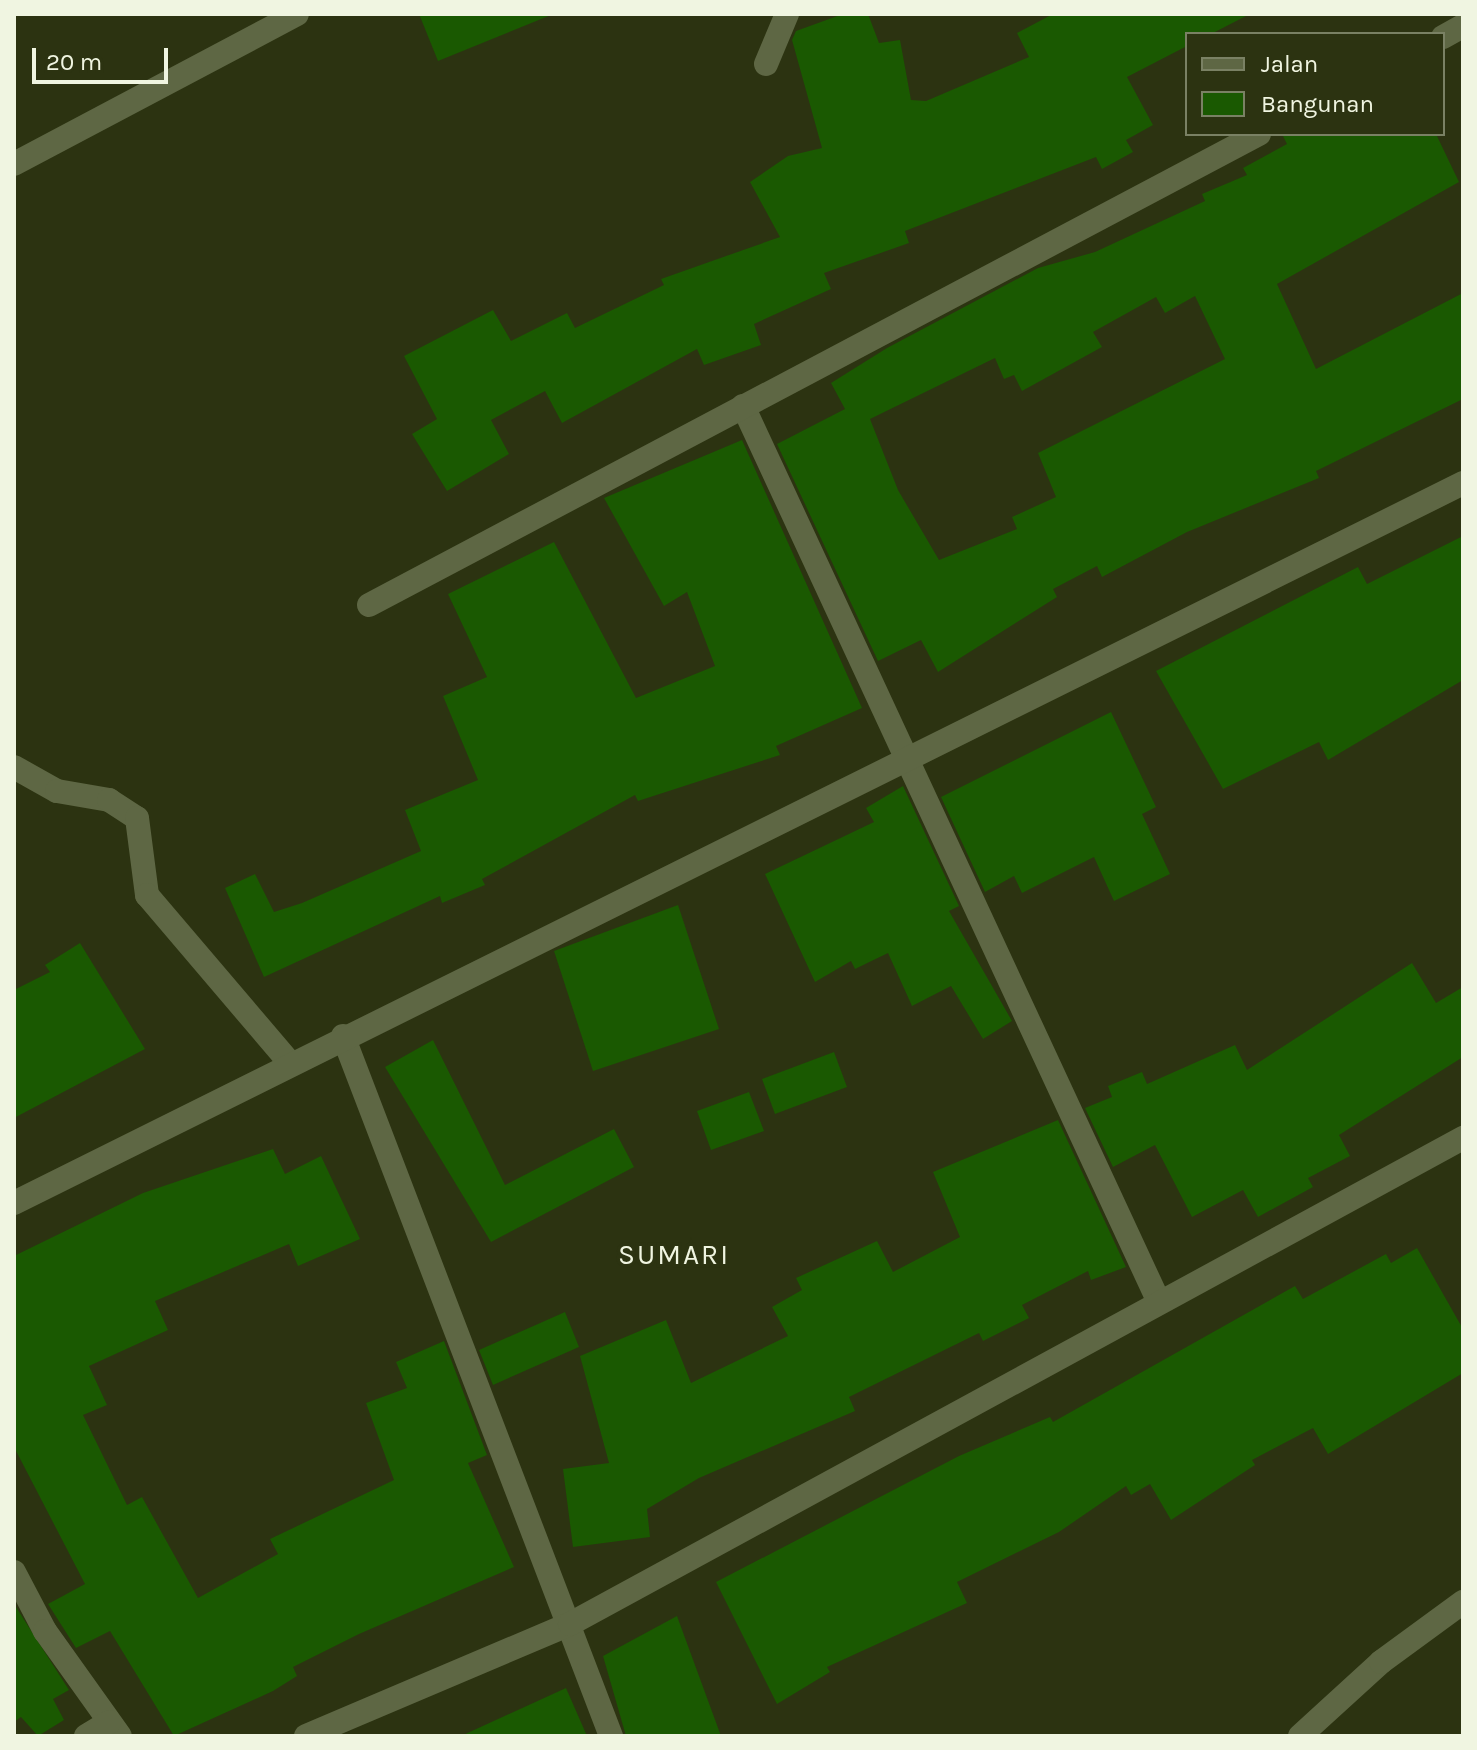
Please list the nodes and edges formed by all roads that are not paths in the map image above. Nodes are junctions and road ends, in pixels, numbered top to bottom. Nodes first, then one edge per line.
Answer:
1 (297, 14) edge
2 (787, 14) edge
3 (1463, 26) edge
4 (1445, 36) edge
5 (766, 64) dead end
6 (1255, 136) edge
7 (14, 164) edge
8 (743, 406) junction
9 (1463, 483) edge
10 (369, 605) dead end
11 (912, 763) junction
12 (14, 767) edge
13 (343, 1036) junction
14 (291, 1064) junction
15 (1463, 1138) edge
16 (14, 1203) edge
17 (1159, 1302) junction
18 (14, 1572) edge
19 (1463, 1602) edge
20 (570, 1624) junction
21 (115, 1729) edge
22 (86, 1736) edge
23 (306, 1736) edge
24 (611, 1736) edge
25 (1300, 1736) edge

1 - 7 street
2 - 5 street
3 - 4 street
6 - 8 street
8 - 10 street
8 - 11 street
9 - 11 street
11 - 13 street
11 - 17 street
12 - 14 street
13 - 14 street
13 - 20 street
14 - 16 street
15 - 17 street
17 - 20 street
18 - 21 street
19 - 25 street
20 - 23 street
20 - 24 street
21 - 22 street

